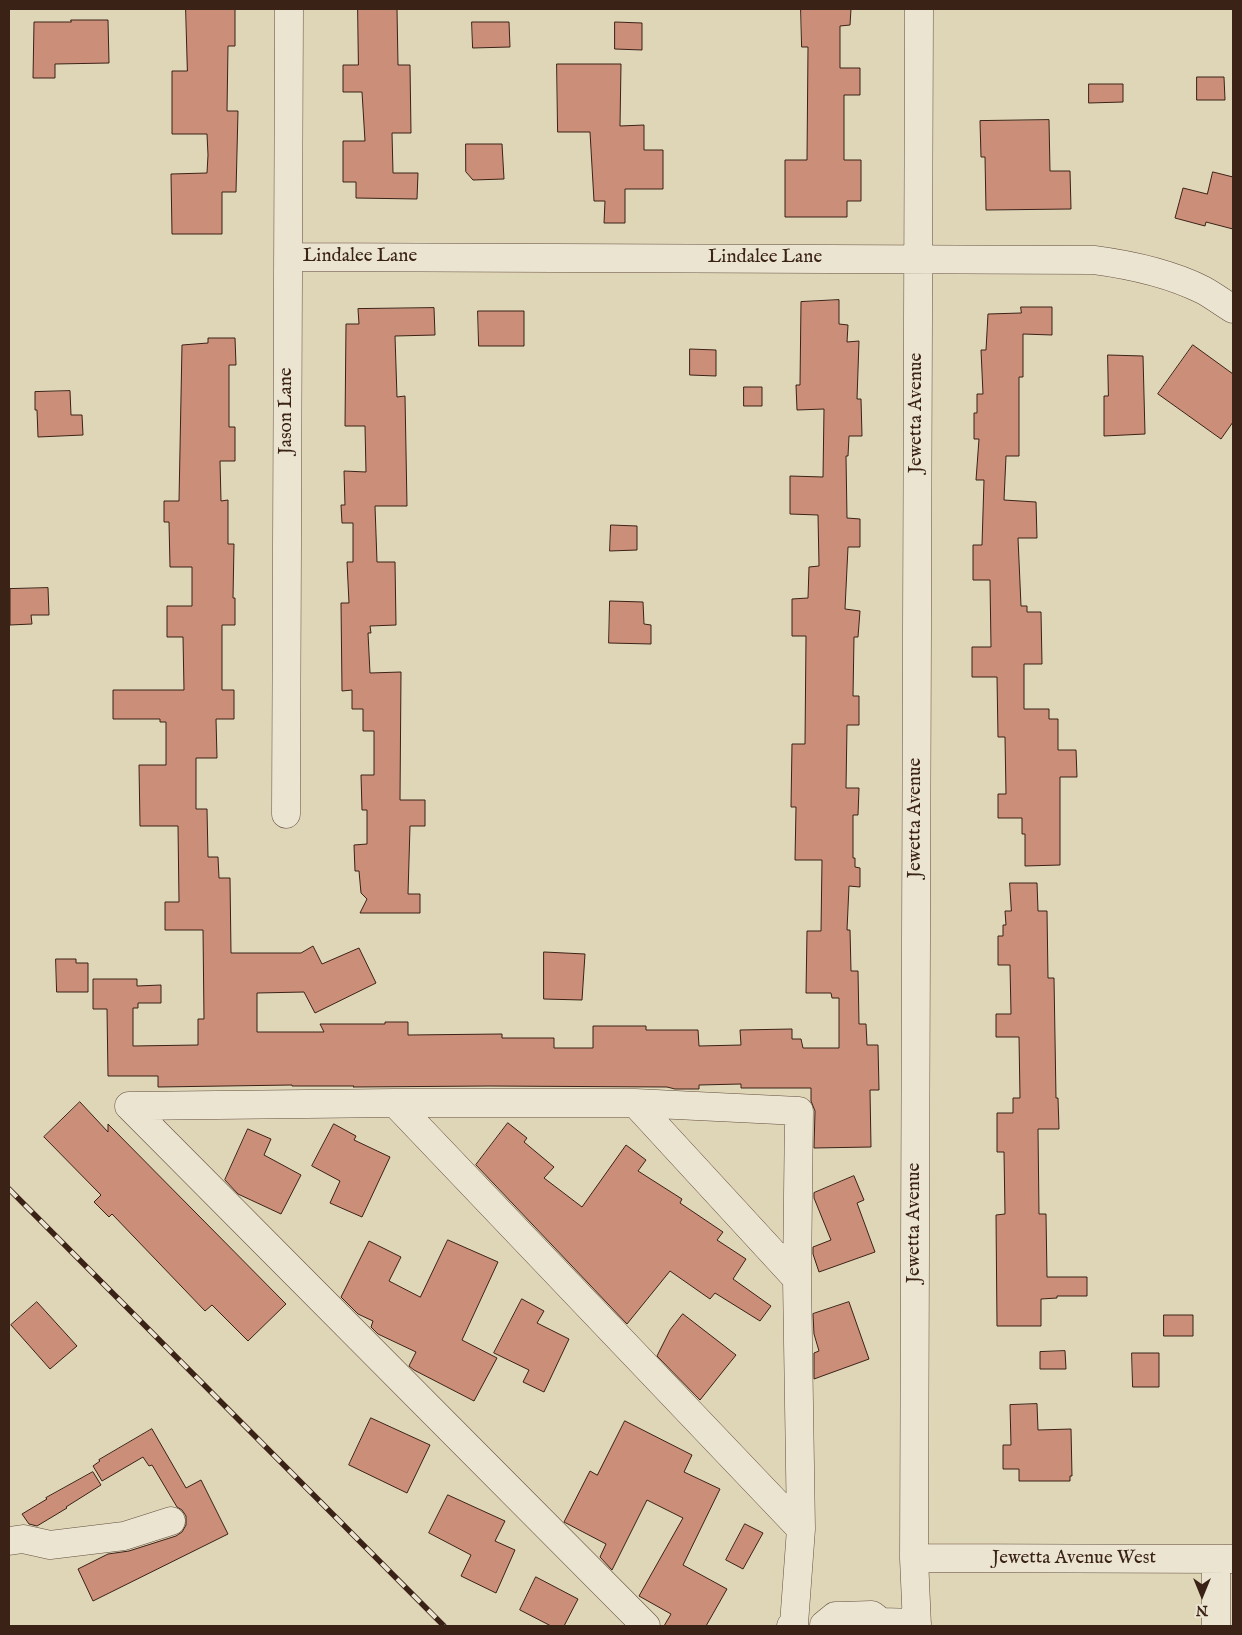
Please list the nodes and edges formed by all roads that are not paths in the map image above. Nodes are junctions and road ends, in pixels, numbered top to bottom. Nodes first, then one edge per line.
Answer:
1 (289, 9) edge
2 (918, 9) edge
3 (288, 257) junction
4 (918, 259) junction
5 (1233, 309) edge
6 (286, 814) dead end
7 (395, 1103) junction
8 (635, 1103) junction
9 (797, 1279) junction
10 (171, 1521) dead end
11 (801, 1529) junction
12 (9, 1540) edge
13 (914, 1558) junction
14 (1225, 1559) edge
15 (878, 1624) edge
16 (917, 1624) edge
17 (792, 1625) edge
18 (646, 1626) edge
19 (825, 1626) edge
20 (1216, 1626) edge

1 - 3 street, Jason Lane
2 - 4 street, Jewetta Avenue
3 - 4 street, Lindalee Lane
3 - 6 street, Jason Lane
4 - 5 street, Lindalee Lane
4 - 13 street, Jewetta Avenue
7 - 8 street
7 - 11 street
7 - 18 street
8 - 9 street
8 - 9 street
9 - 11 street
10 - 12 street
11 - 17 street
13 - 14 street, Jewetta Avenue West
13 - 16 street, Jewetta Avenue
14 - 20 street
15 - 16 street
15 - 19 street
17 - 19 street

